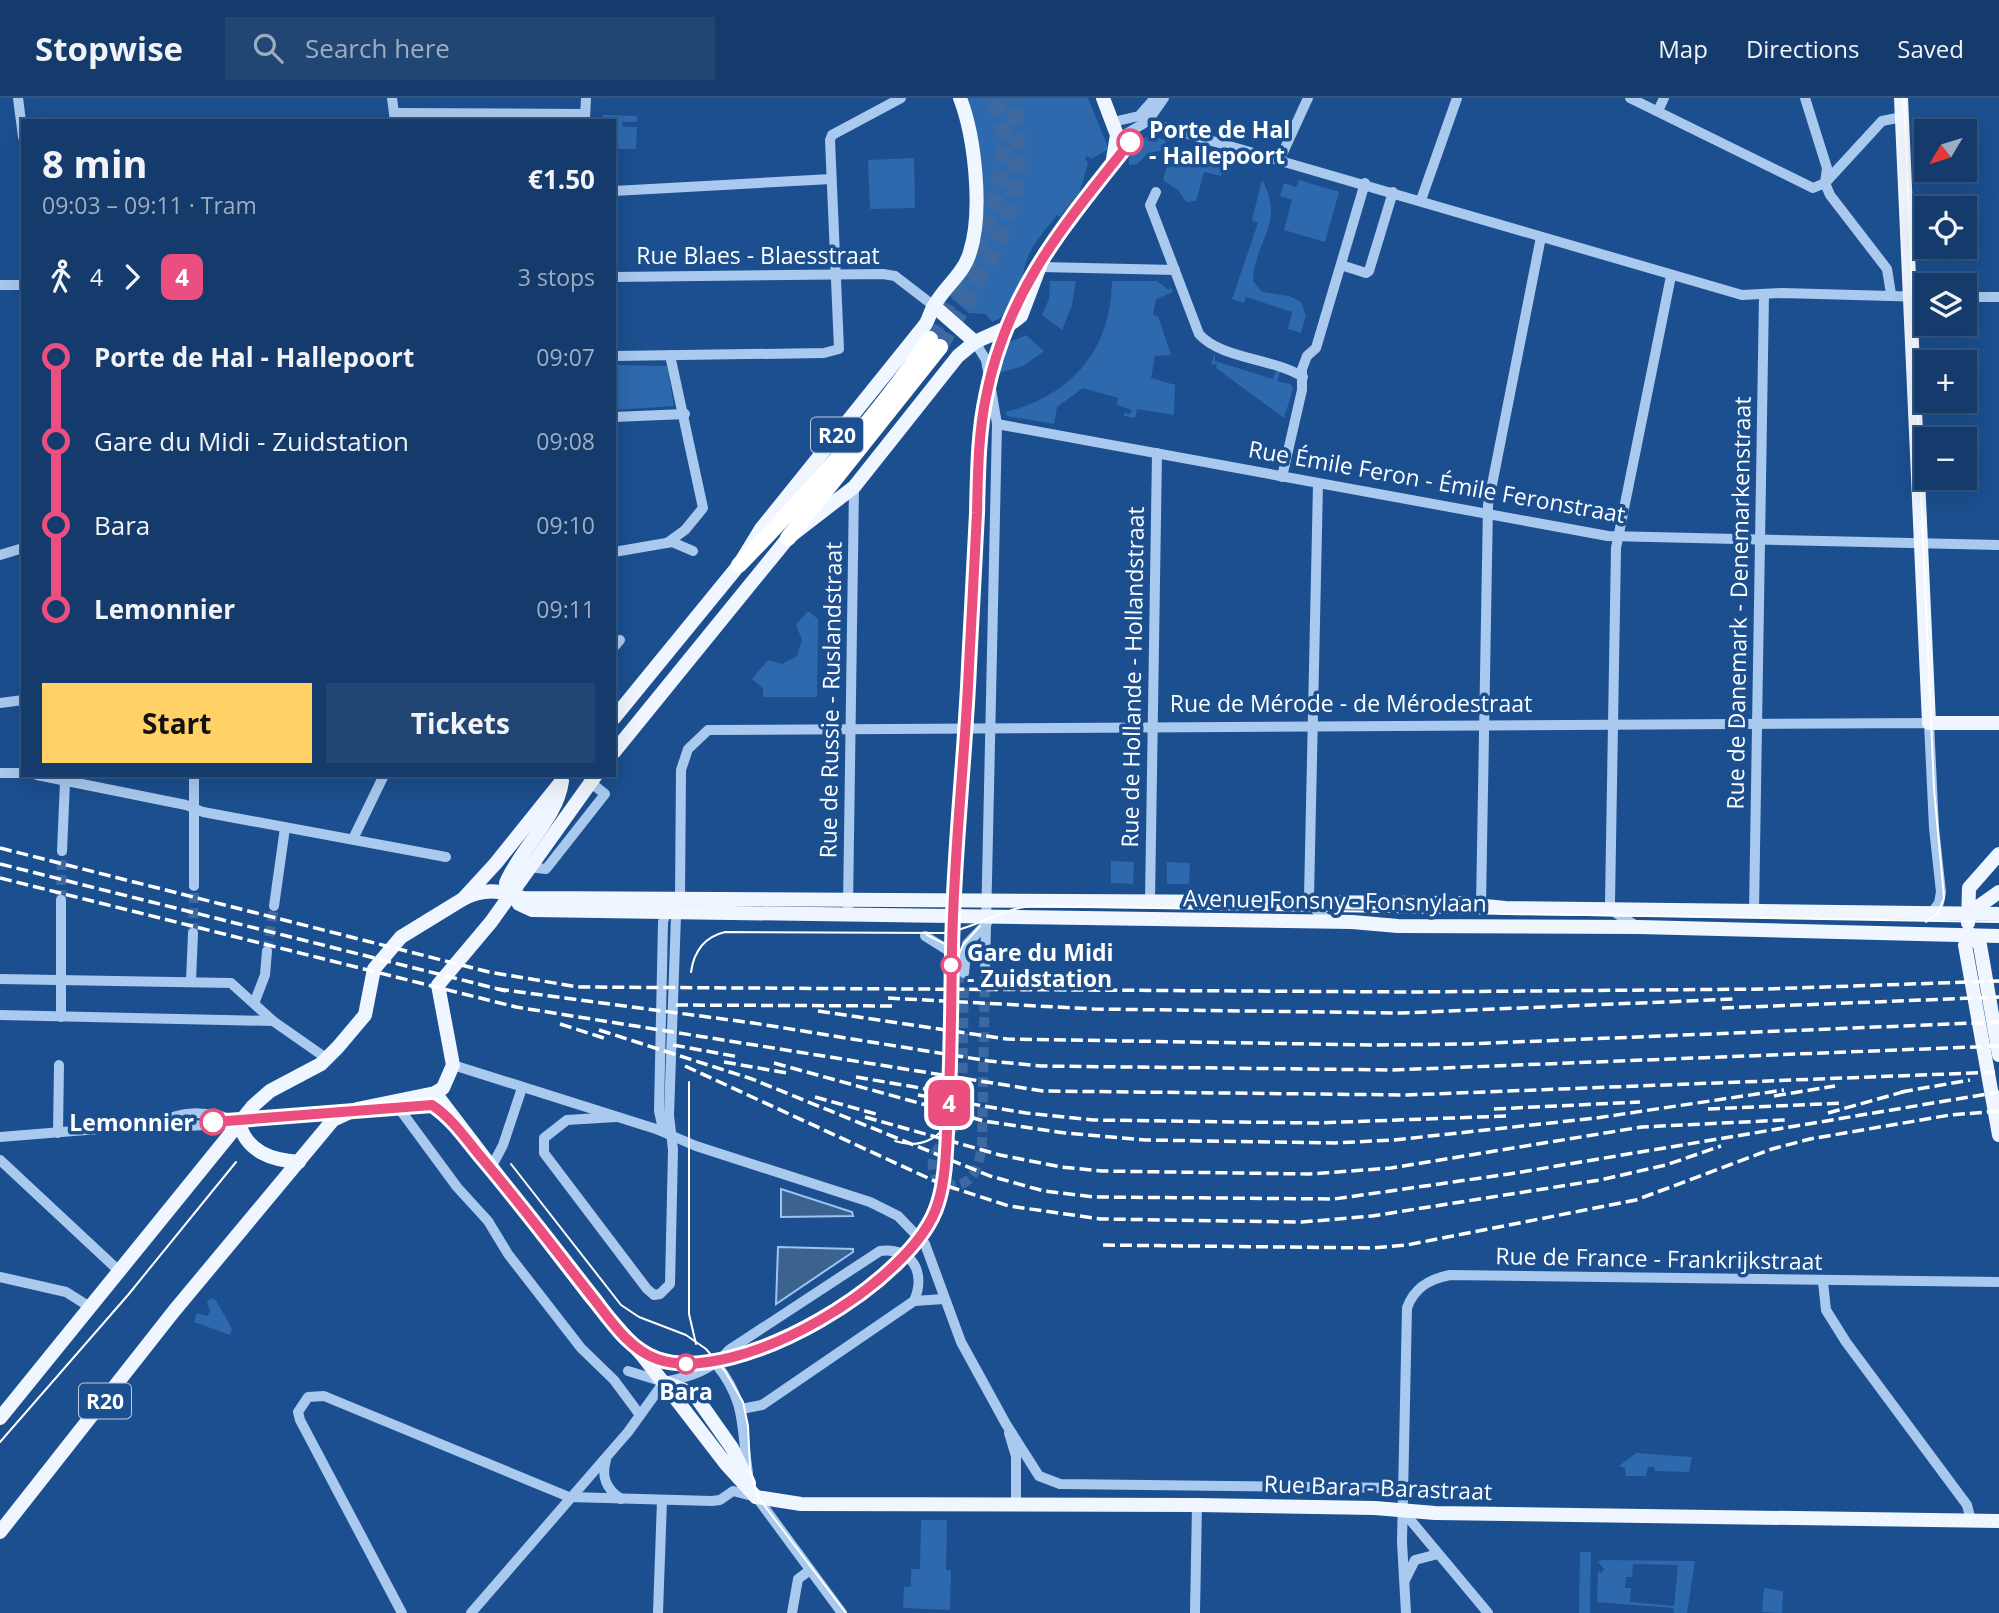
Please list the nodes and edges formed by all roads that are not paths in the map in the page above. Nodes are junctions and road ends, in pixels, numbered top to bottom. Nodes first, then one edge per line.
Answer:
1 (18, 98) edge
2 (392, 98) edge
3 (586, 98) edge
4 (901, 98) edge
5 (960, 98) edge
6 (1102, 98) edge
7 (1164, 98) edge
8 (1308, 98) edge
9 (1457, 98) edge
10 (1630, 98) edge
11 (1664, 98) edge
12 (1805, 98) edge
13 (1901, 98) edge
14 (1150, 103) edge
15 (1658, 111) junction
16 (395, 117) edge
17 (585, 117) edge
18 (1902, 117) junction
19 (21, 121) edge
20 (1149, 121) junction
21 (1113, 122) junction
22 (1118, 145) junction
23 (1280, 159) junction
24 (831, 179) junction
25 (1364, 183) junction
26 (1825, 183) junction
27 (616, 191) edge
28 (1156, 192) dead end
29 (1393, 192) junction
30 (1421, 200) junction
31 (1541, 237) junction
32 (1341, 265) junction
33 (1041, 267) junction
34 (1175, 270) junction
35 (836, 273) junction
36 (1671, 276) junction
37 (616, 277) edge
38 (0, 285) edge
39 (21, 285) edge
40 (1764, 295) junction
41 (1891, 295) junction
42 (1909, 295) junction
43 (1914, 296) edge
44 (1977, 297) edge
45 (1999, 297) edge
46 (934, 306) junction
47 (975, 342) junction
48 (670, 355) junction
49 (616, 356) edge
50 (1303, 377) junction
51 (685, 414) junction
52 (616, 417) edge
53 (998, 424) junction
54 (1157, 453) junction
55 (1282, 477) junction
56 (1318, 484) junction
57 (855, 487) junction
58 (1487, 515) junction
59 (1617, 537) junction
60 (788, 538) junction
61 (1760, 540) junction
62 (667, 543) junction
63 (1920, 543) junction
64 (1999, 545) edge
65 (21, 549) edge
66 (693, 551) dead end
67 (616, 552) edge
68 (0, 555) edge
69 (739, 565) junction
70 (640, 686) junction
71 (21, 700) edge
72 (657, 700) junction
73 (0, 703) edge
74 (616, 716) edge
75 (1929, 723) junction
76 (1999, 723) edge
77 (1756, 724) junction
78 (1613, 725) junction
79 (1152, 726) junction
80 (1483, 726) junction
81 (1313, 727) junction
82 (849, 729) junction
83 (991, 729) junction
84 (616, 750) edge
85 (0, 773) edge
86 (21, 773) edge
87 (45, 777) edge
88 (194, 777) edge
89 (383, 777) edge
90 (565, 778) edge
91 (593, 779) edge
92 (65, 782) junction
93 (195, 807) junction
94 (285, 828) junction
95 (353, 839) junction
96 (62, 851) tunnel mouth
97 (1999, 854) edge
98 (446, 857) dead end
99 (194, 886) tunnel mouth
100 (1999, 892) edge
101 (511, 893) junction
102 (463, 899) junction
103 (988, 899) junction
104 (61, 900) tunnel mouth
105 (1150, 901) junction
106 (1312, 904) junction
107 (1481, 905) junction
108 (274, 906) tunnel mouth
109 (848, 906) junction
110 (674, 907) junction
111 (1611, 910) junction
112 (1754, 912) junction
113 (1967, 914) junction
114 (1999, 914) edge
115 (1930, 915) junction
116 (987, 920) junction
117 (1329, 922) junction
118 (1638, 927) junction
119 (193, 933) tunnel mouth
120 (962, 933) dead end
121 (1970, 934) junction
122 (925, 936) dead end
123 (1999, 936) edge
124 (267, 951) tunnel mouth
125 (662, 953) junction
126 (675, 953) junction
127 (965, 954) junction
128 (985, 971) tunnel mouth
129 (0, 979) edge
130 (62, 980) junction
131 (191, 981) junction
132 (255, 1001) junction
133 (0, 1015) edge
134 (61, 1017) junction
135 (273, 1021) junction
136 (1999, 1055) edge
137 (326, 1058) junction
138 (59, 1065) dead end
139 (453, 1065) junction
140 (522, 1088) junction
141 (439, 1091) junction
142 (398, 1100) junction
143 (616, 1117) junction
144 (239, 1123) junction
145 (58, 1133) junction
146 (1999, 1135) edge
147 (670, 1136) junction
148 (0, 1137) edge
149 (0, 1160) edge
150 (299, 1162) junction
151 (492, 1166) junction
152 (119, 1271) junction
153 (0, 1277) edge
154 (1823, 1282) junction
155 (1999, 1282) edge
156 (944, 1299) junction
157 (914, 1301) junction
158 (90, 1307) junction
159 (716, 1364) junction
160 (628, 1371) dead end
161 (664, 1382) junction
162 (741, 1409) junction
163 (640, 1415) junction
164 (0, 1418) edge
165 (1006, 1424) junction
166 (607, 1456) junction
167 (1403, 1488) junction
168 (569, 1497) junction
169 (756, 1497) junction
170 (621, 1499) junction
171 (662, 1500) junction
172 (1016, 1503) junction
173 (1197, 1505) junction
174 (1402, 1510) junction
175 (1971, 1521) junction
176 (1999, 1521) edge
177 (0, 1532) edge
178 (1438, 1554) junction
179 (810, 1570) junction
180 (1405, 1580) junction
181 (402, 1613) edge
182 (471, 1613) edge
183 (658, 1613) edge
184 (792, 1613) edge
185 (842, 1613) edge
186 (1195, 1613) edge
187 (1406, 1613) edge
188 (1488, 1613) edge

1 - 19 street
2 - 16 street
3 - 17 street
4 - 24 street
5 - 46 main road
6 - 21 main road
7 - 20 street
8 - 23 street
9 - 30 street
10 - 15 street
11 - 15 street
12 - 26 street
13 - 18 main road
14 - 20 street
14 - 21 street
15 - 26 street
16 - 17 street
18 - 26 street
18 - 42 main road
20 - 22 street
20 - 23 street
21 - 22 main road
22 - 33 main road
23 - 25 street
24 - 27 street
24 - 35 street
25 - 29 street
25 - 32 street
26 - 41 street
28 - 34 street
29 - 30 street
29 - 32 street
30 - 31 street
31 - 36 street
31 - 58 street
32 - 50 street
33 - 34 street
33 - 47 main road
34 - 50 street
35 - 37 street, Rue Blaes - Blaesstraat
35 - 46 street, Rue Blaes - Blaesstraat
35 - 48 street
36 - 40 street
36 - 59 street
38 - 39 street
40 - 41 street
40 - 61 street, Rue de Danemark - Denemarkenstraat
41 - 42 street
42 - 43 street
42 - 63 main road
44 - 45 street
46 - 47 main road
46 - 69 main road, R20
47 - 53 street
47 - 57 main road
48 - 49 street
48 - 51 street
50 - 55 street
51 - 52 street
51 - 62 street
53 - 54 street, Rue Émile Feron - Émile Feronstraat
53 - 83 street
54 - 55 street, Rue Émile Feron - Émile Feronstraat
54 - 79 street, Rue de Hollande - Hollandstraat
55 - 56 street, Rue Émile Feron - Émile Feronstraat
56 - 58 street, Rue Émile Feron - Émile Feronstraat
56 - 81 street
57 - 60 main road
57 - 82 street, Rue de Russie - Ruslandstraat
58 - 59 street, Rue Émile Feron - Émile Feronstraat
58 - 80 street
59 - 61 street, Rue Émile Feron - Émile Feronstraat
59 - 78 street
60 - 69 highway, R20
60 - 72 main road, R20
61 - 63 street, Rue Émile Feron - Émile Feronstraat
61 - 77 street, Rue de Danemark - Denemarkenstraat
62 - 66 street
62 - 67 street
63 - 64 street, Rue Émile Feron - Émile Feronstraat
63 - 75 main road
65 - 68 street
69 - 70 main road, R20
70 - 72 street
70 - 74 main road, R20
71 - 73 street
72 - 84 main road, R20
75 - 76 main road, Rue de Mérode - de Mérodestraat
75 - 77 street, Rue de Mérode - de Mérodestraat
75 - 115 street
77 - 78 street, Rue de Mérode - de Mérodestraat
77 - 112 street, Rue de Danemark - Denemarkenstraat
78 - 80 street, Rue de Mérode - de Mérodestraat
78 - 111 street
79 - 81 street, Rue de Mérode - de Mérodestraat
79 - 83 street, Rue de Mérode - de Mérodestraat
79 - 105 street, Rue de Hollande - Hollandstraat
80 - 81 street, Rue de Mérode - de Mérodestraat
80 - 107 street
81 - 106 street
82 - 83 street, Rue de Mérode - de Mérodestraat
82 - 109 street, Rue de Russie - Ruslandstraat
82 - 110 street, Rue de Mérode - de Mérodestraat
83 - 103 street
85 - 86 street
87 - 92 street
88 - 93 street
89 - 95 street
90 - 101 main road
90 - 102 main road
91 - 101 main road
92 - 93 street
92 - 96 street
93 - 94 street
93 - 99 street
94 - 95 street
94 - 108 street
95 - 98 street
97 - 113 main road
100 - 113 main road
101 - 102 main road
101 - 110 main road
101 - 110 main road
101 - 139 main road
102 - 137 main road
103 - 105 main road, Avenue Fonsny - Fonsnylaan
103 - 109 main road, Avenue Fonsny - Fonsnylaan
103 - 116 street
104 - 130 street
105 - 106 main road, Avenue Fonsny - Fonsnylaan
106 - 107 main road, Avenue Fonsny - Fonsnylaan
106 - 117 street
107 - 111 main road, Avenue Fonsny - Fonsnylaan
109 - 110 main road, Avenue Fonsny - Fonsnylaan
109 - 116 main road, Avenue Fonsny - Fonsnylaan
110 - 125 street
110 - 126 street
111 - 112 main road, Avenue Fonsny - Fonsnylaan
111 - 118 street
112 - 115 main road, Avenue Fonsny - Fonsnylaan
113 - 114 main road, Avenue Fonsny - Fonsnylaan
113 - 115 main road, Avenue Fonsny - Fonsnylaan
113 - 121 main road
116 - 117 main road, Avenue Fonsny - Fonsnylaan
116 - 127 street
116 - 128 street
117 - 118 main road, Avenue Fonsny - Fonsnylaan
118 - 121 main road, Avenue Fonsny - Fonsnylaan
119 - 131 street
120 - 127 street
121 - 123 main road, Avenue Fonsny - Fonsnylaan
121 - 136 main road
121 - 146 main road
122 - 127 street
124 - 132 street
125 - 126 street
125 - 147 street
126 - 147 street
129 - 130 street
130 - 131 street
130 - 134 street
131 - 132 street
132 - 135 street
133 - 134 street
134 - 135 street
135 - 137 street
137 - 144 main road
138 - 145 street
139 - 140 street
139 - 141 main road
140 - 143 street
140 - 151 street
141 - 142 main road, R20
141 - 151 main road
142 - 150 main road, R20
142 - 163 street
143 - 147 street
143 - 147 street
144 - 145 street
144 - 150 main road
144 - 152 main road
145 - 148 street
147 - 156 street
149 - 152 street
150 - 177 main road, R20
151 - 161 main road
152 - 158 main road
153 - 158 street
154 - 155 street, Rue de France - Frankrijkstraat
154 - 167 street, Rue de France - Frankrijkstraat
154 - 175 street
156 - 157 street
156 - 165 street
157 - 159 street
157 - 162 street
158 - 164 main road
159 - 161 street
159 - 162 street
160 - 161 street
161 - 163 street
161 - 169 main road
162 - 169 street
163 - 166 street
165 - 167 street
165 - 172 street
166 - 168 street
166 - 170 street
167 - 174 street, Rue de France - Frankrijkstraat
168 - 170 street
168 - 181 street
168 - 182 street
169 - 171 street
169 - 172 main road, Rue Bara - Barastraat
169 - 179 street
170 - 171 street
171 - 183 street
172 - 173 main road, Rue Bara - Barastraat
173 - 174 main road, Rue Bara - Barastraat
173 - 186 street
174 - 175 main road, Rue Bara - Barastraat
174 - 178 street
174 - 180 street, Rue de France - Frankrijkstraat
175 - 176 main road, Rue Bara - Barastraat
178 - 180 street
178 - 188 street
179 - 184 street
179 - 185 street
180 - 187 street, Rue de France - Frankrijkstraat

